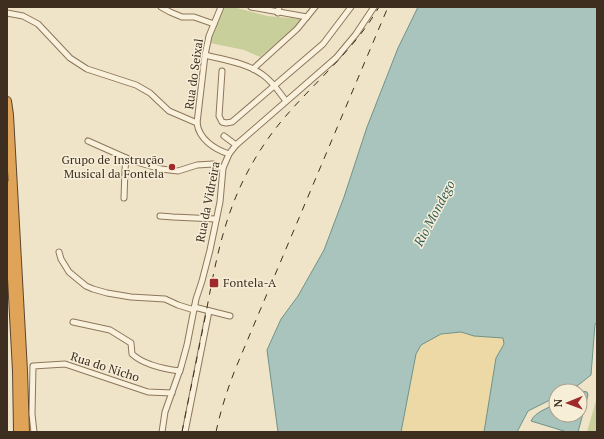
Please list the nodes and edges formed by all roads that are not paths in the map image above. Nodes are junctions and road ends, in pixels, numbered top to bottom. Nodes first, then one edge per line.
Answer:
1 (161, 7) edge
2 (221, 7) edge
3 (251, 7) edge
4 (279, 7) edge
5 (315, 7) edge
6 (351, 7) edge
7 (374, 7) edge
8 (7, 13) edge
9 (278, 13) junction
10 (306, 17) junction
11 (214, 24) junction
12 (205, 56) junction
13 (253, 69) junction
14 (222, 71) dead end
15 (274, 85) junction
16 (7, 101) edge
17 (286, 101) junction
18 (198, 123) junction
19 (224, 136) dead end
20 (88, 141) dead end
21 (236, 145) junction
22 (229, 154) junction
23 (126, 158) junction
24 (223, 168) junction
25 (7, 185) edge
26 (124, 198) dead end
27 (160, 216) dead end
28 (216, 219) junction
29 (59, 252) dead end
30 (194, 308) junction
31 (209, 311) junction
32 (230, 316) dead end
33 (73, 322) dead end
34 (180, 371) junction
35 (172, 393) junction
36 (18, 432) edge
37 (25, 432) edge
38 (34, 432) edge
39 (162, 432) edge
40 (185, 432) edge

1 - 11 street
2 - 11 street, Rua do Seixal
3 - 9 street
4 - 9 street
5 - 10 street
6 - 15 street
7 - 17 street, Rua da Vidreira
8 - 18 street
9 - 10 street
10 - 13 street
11 - 12 street, Rua do Seixal
12 - 13 street
12 - 18 street, Rua do Seixal
13 - 15 street
14 - 15 street
15 - 17 street
16 - 37 highway
17 - 21 street, Rua da Vidreira
18 - 22 street
19 - 21 street
20 - 23 street
21 - 22 street, Rua da Vidreira
22 - 24 street, Rua da Vidreira
23 - 24 street
23 - 26 street
24 - 28 street, Rua da Vidreira
25 - 36 highway
27 - 28 street
28 - 30 street, Rua da Vidreira
29 - 30 street
30 - 31 street
30 - 34 street, Rua da Vidreira
31 - 32 street
31 - 40 street
33 - 34 street
34 - 35 street, Rua da Vidreira
35 - 38 street, Rua do Nicho
35 - 39 street, Rua da Vidreira

